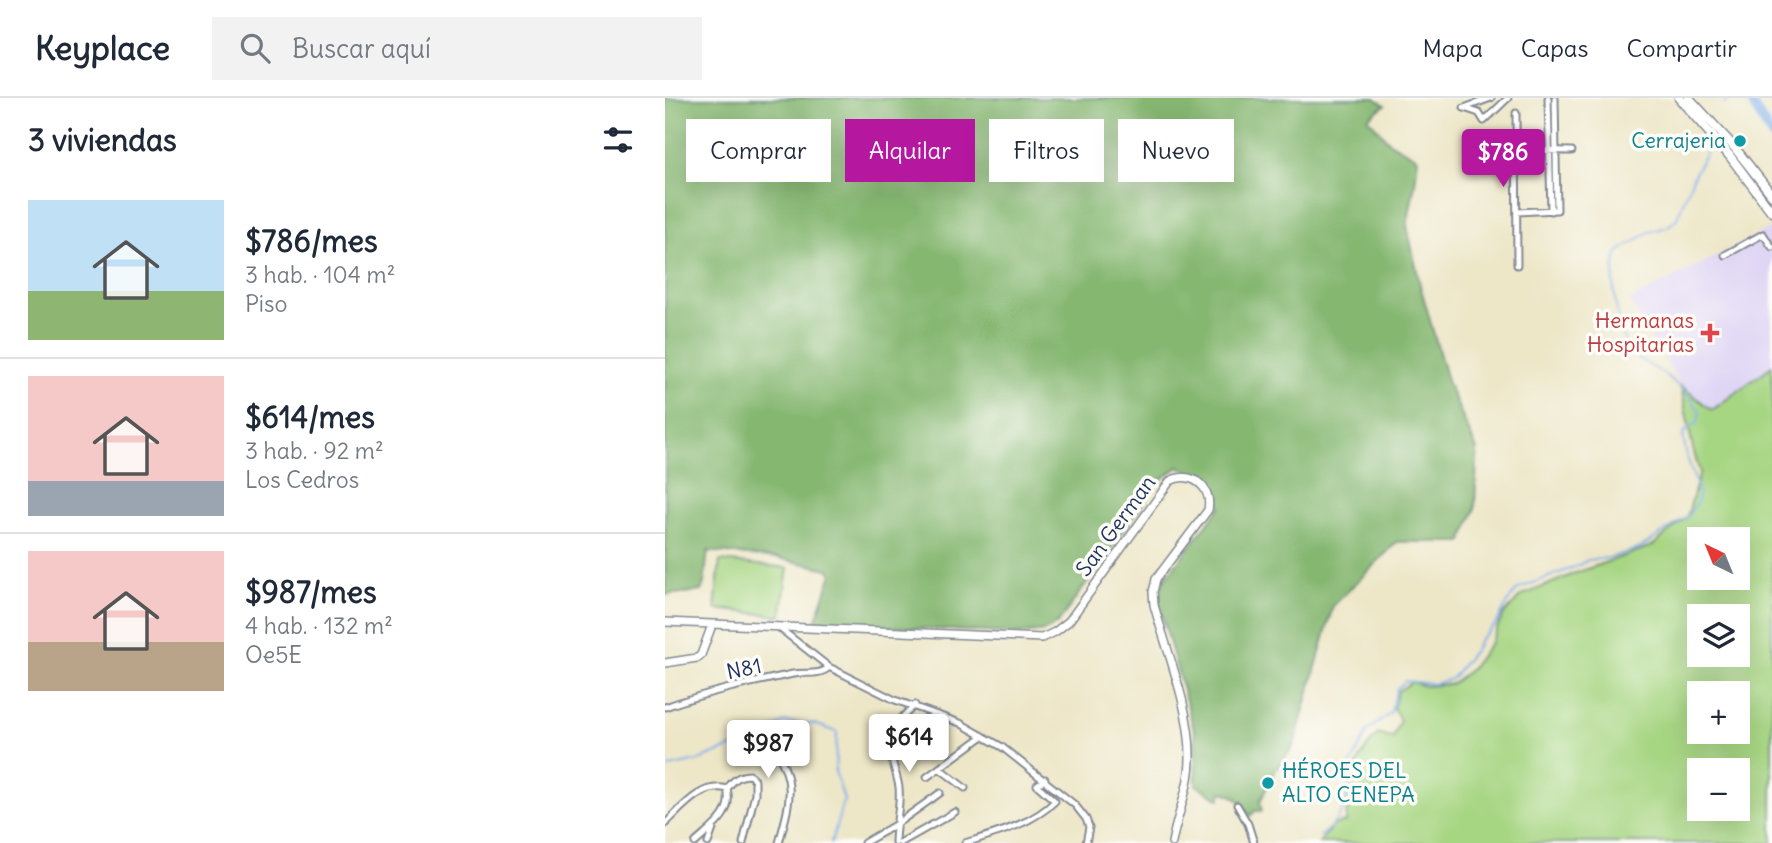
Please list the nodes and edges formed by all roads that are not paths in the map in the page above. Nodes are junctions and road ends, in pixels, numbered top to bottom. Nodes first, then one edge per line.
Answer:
1 (1491, 98) edge
2 (1508, 98) edge
3 (1548, 98) edge
4 (1555, 98) edge
5 (1679, 98) edge
6 (1689, 98) edge
7 (1693, 109) junction
8 (1516, 113) dead end
9 (1720, 139) junction
10 (1516, 150) junction
11 (1553, 151) junction
12 (1572, 151) dead end
13 (1772, 195) edge
14 (1517, 212) junction
15 (1772, 212) edge
16 (1772, 247) edge
17 (1725, 255) dead end
18 (1517, 265) dead end
19 (665, 622) edge
20 (712, 625) junction
21 (776, 626) junction
22 (665, 663) edge
23 (829, 667) junction
24 (915, 705) junction
25 (665, 707) edge
26 (983, 736) junction
27 (771, 746) dead end
28 (939, 768) junction
29 (927, 777) dead end
30 (1045, 779) junction
31 (965, 788) dead end
32 (727, 789) junction
33 (940, 793) dead end
34 (1237, 805) dead end
35 (955, 812) dead end
36 (665, 824) edge
37 (895, 825) junction
38 (713, 826) junction
39 (695, 843) edge
40 (708, 843) edge
41 (743, 843) edge
42 (779, 843) edge
43 (864, 843) edge
44 (898, 843) edge
45 (965, 843) edge
46 (1086, 843) edge
47 (1172, 843) edge
48 (1254, 843) edge

1 - 2 street
3 - 11 street
4 - 11 street
5 - 7 main road
6 - 7 main road
7 - 9 main road
8 - 10 street
9 - 13 main road
9 - 15 main road
10 - 11 street
10 - 14 street
11 - 12 street
11 - 14 street
14 - 18 street
16 - 17 street
19 - 20 main road
20 - 21 main road
20 - 22 main road
21 - 23 street
21 - 47 main road, San German
23 - 24 street
23 - 25 street, N81
24 - 26 street
24 - 37 street
26 - 28 street
26 - 30 street
27 - 42 street
28 - 29 street
28 - 31 street
30 - 45 street
30 - 46 street
32 - 36 street
32 - 38 street
32 - 41 street
33 - 37 street
34 - 48 street
35 - 44 street
37 - 43 street
37 - 44 street
38 - 39 street
38 - 40 street

